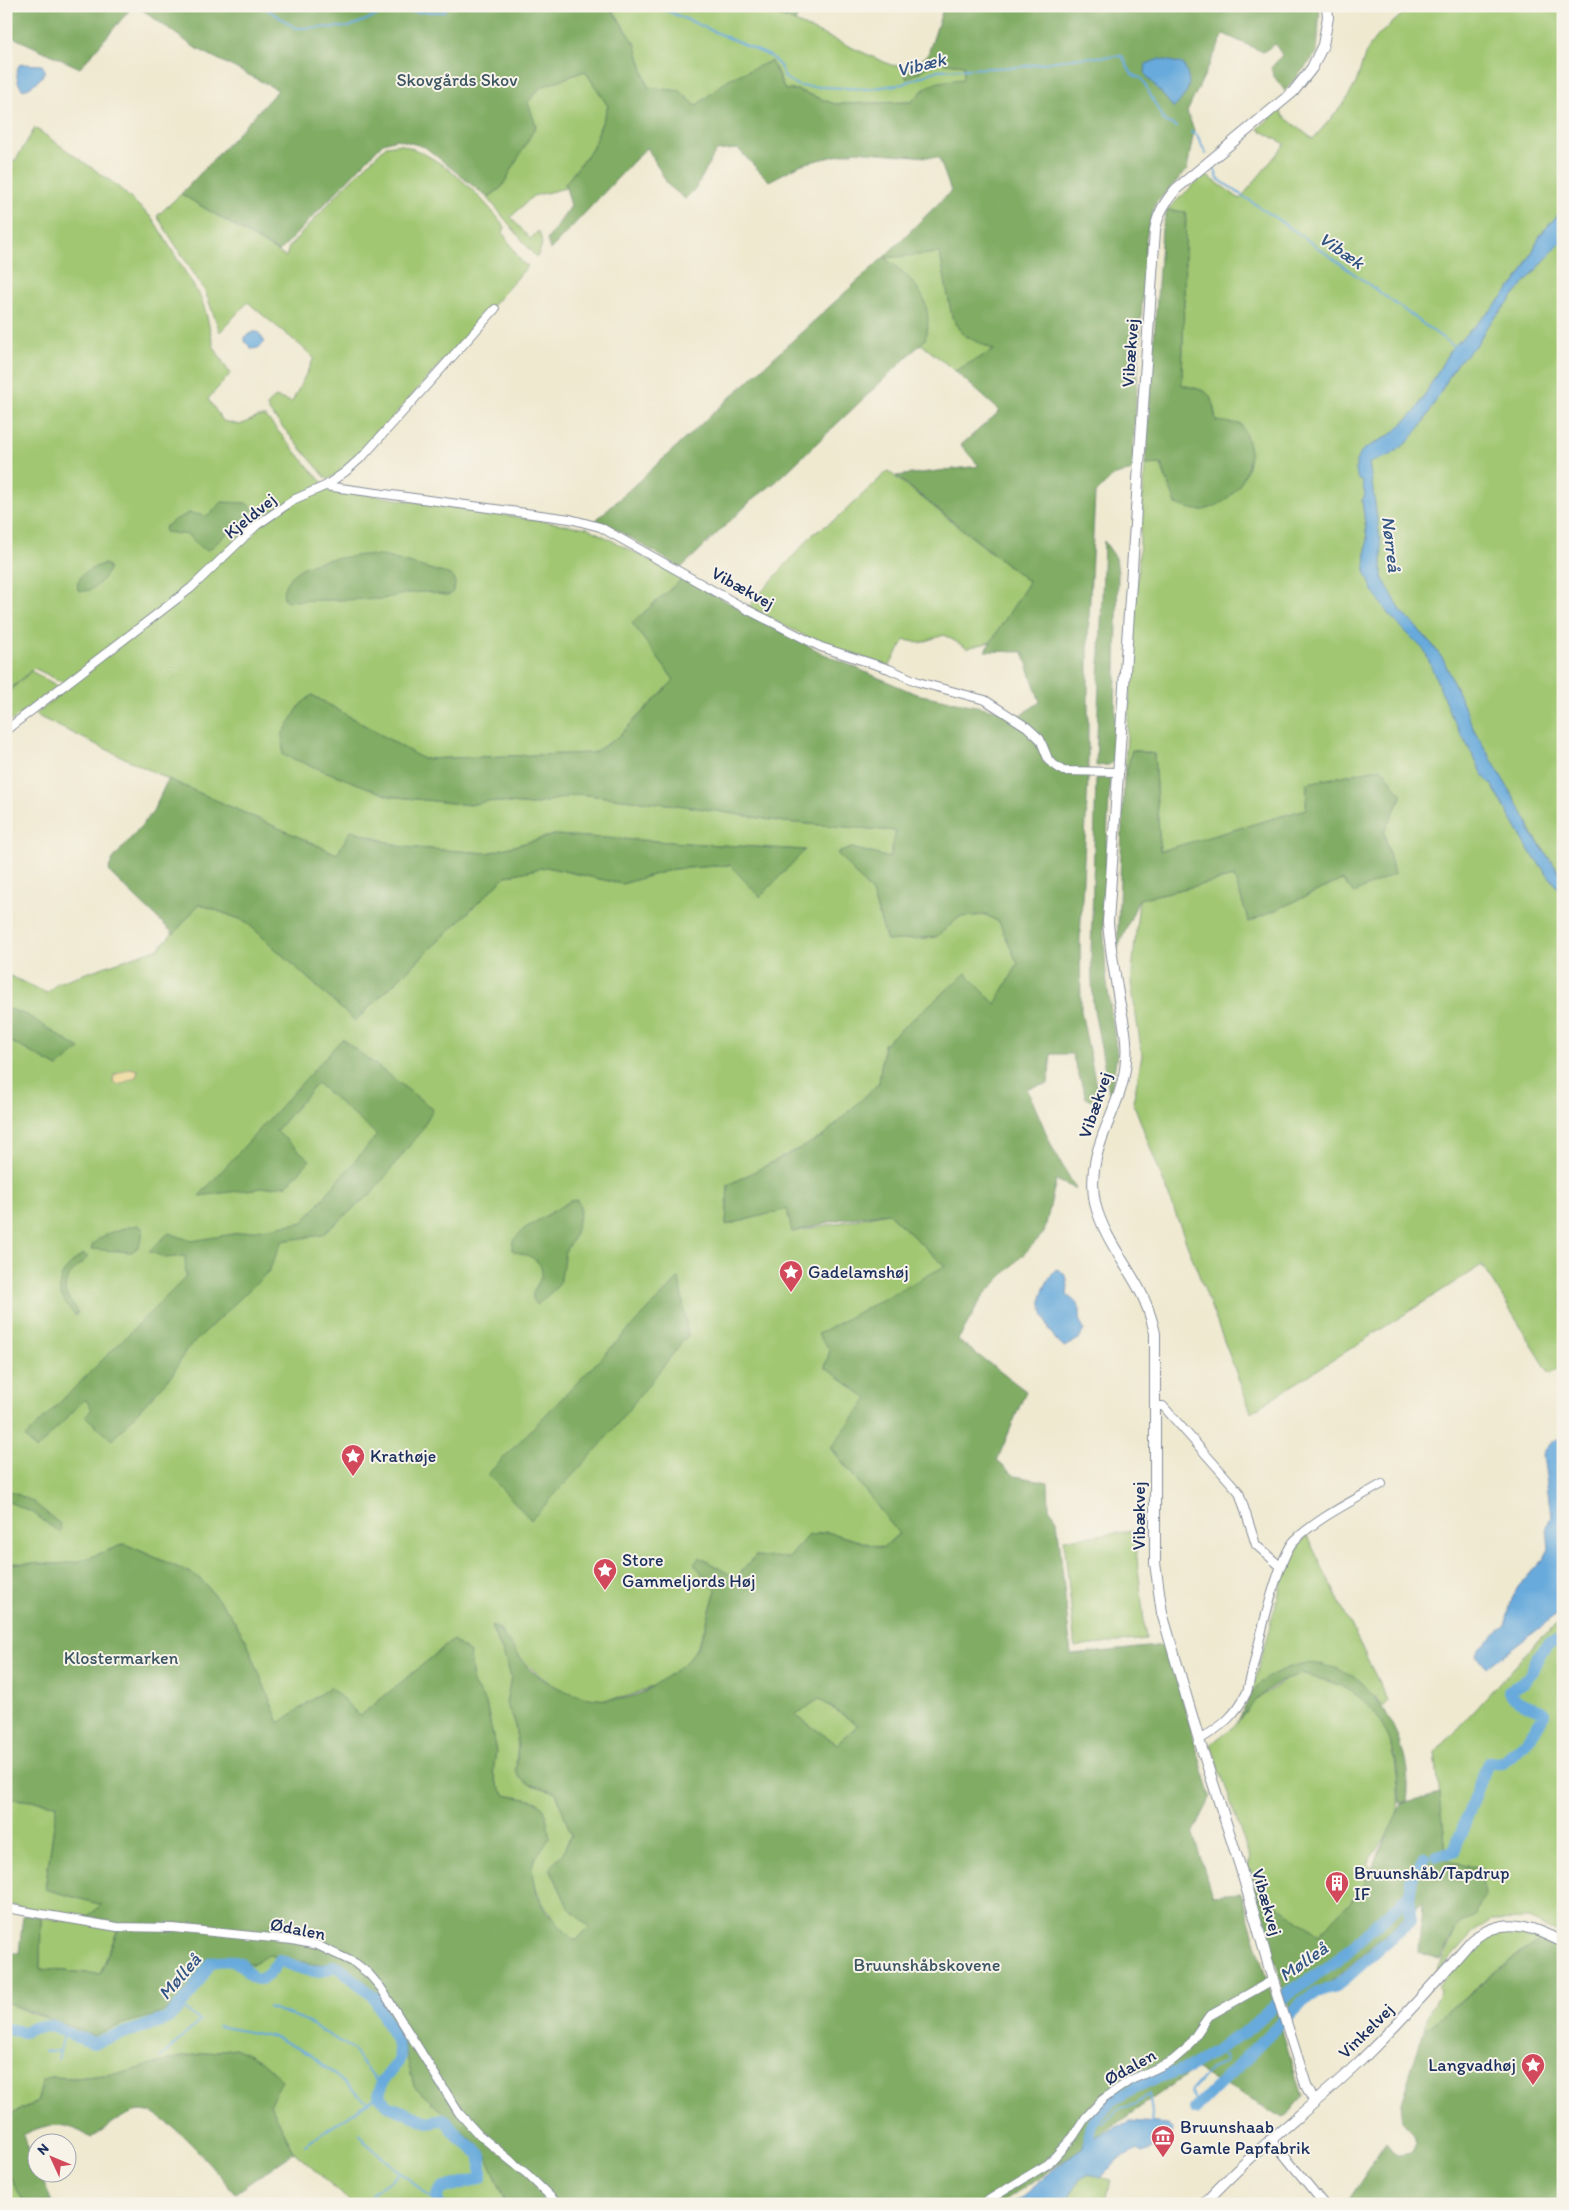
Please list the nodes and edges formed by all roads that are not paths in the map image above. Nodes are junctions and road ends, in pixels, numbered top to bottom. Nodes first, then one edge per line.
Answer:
1 (1327, 6) edge
2 (495, 309) dead end
3 (325, 486) junction
4 (6, 730) edge
5 (1118, 772) junction
6 (1156, 1406) junction
7 (1382, 1484) dead end
8 (1280, 1566) junction
9 (1199, 1740) junction
10 (6, 1908) edge
11 (1563, 1942) edge
12 (1273, 1980) junction
13 (1314, 2101) junction
14 (1270, 2138) junction
15 (558, 2204) edge
16 (982, 2204) edge
17 (1204, 2204) edge
18 (1324, 2204) edge

1 - 5 street, Vibækvej
2 - 3 street, Kjeldvej
3 - 4 street, Kjeldvej
3 - 5 street, Vibækvej
5 - 6 street, Vibækvej
6 - 8 street
6 - 9 street, Vibækvej
7 - 8 street
8 - 9 street
9 - 12 street, Vibækvej
10 - 15 street, Ødalen
11 - 13 street, Vinkelvej
12 - 13 street, Vibækvej
12 - 16 street, Ødalen
13 - 14 street, Vinkelvej
14 - 17 street, Vinkelvej
14 - 18 street

